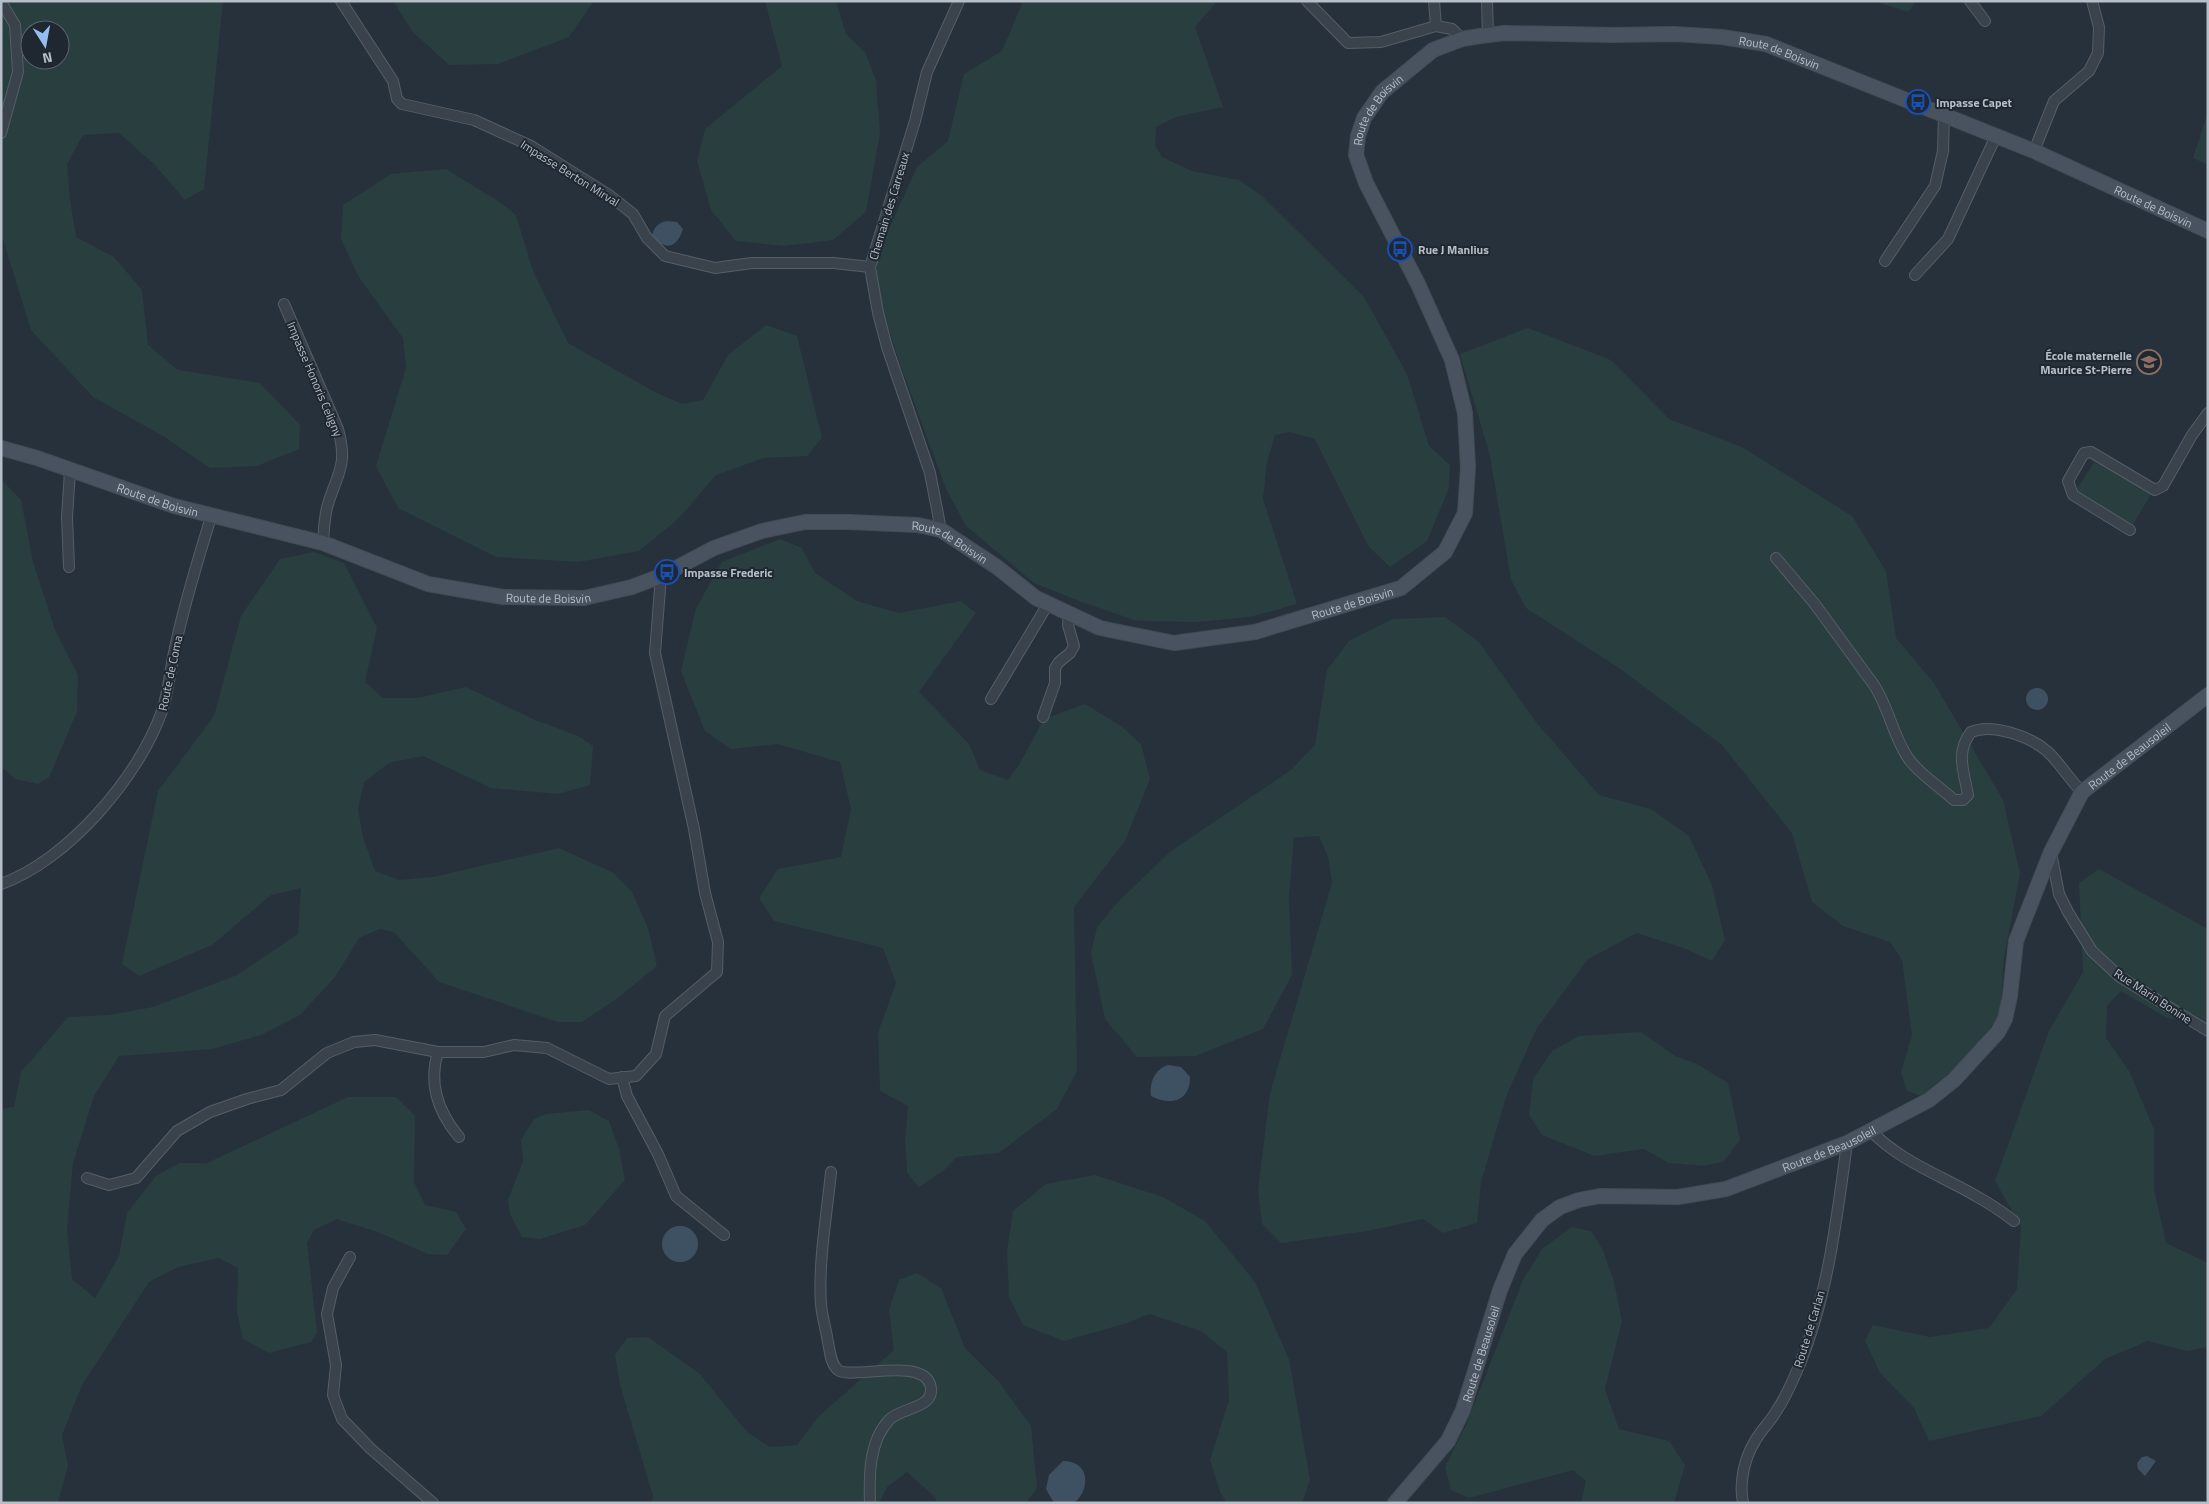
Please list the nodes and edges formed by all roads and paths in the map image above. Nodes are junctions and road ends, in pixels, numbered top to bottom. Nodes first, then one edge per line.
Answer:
1 (341, 1) edge
2 (959, 1) edge
3 (1307, 1) edge
4 (1434, 1) edge
5 (1487, 1) edge
6 (1970, 1) edge
7 (2092, 1) edge
8 (1, 2) edge
9 (1985, 21) dead end
10 (1436, 26) junction
11 (1488, 35) junction
12 (1462, 39) junction
13 (1944, 115) junction
14 (1, 133) edge
15 (1996, 136) junction
16 (2034, 151) junction
17 (2208, 231) edge
18 (1885, 261) dead end
19 (870, 267) junction
20 (1914, 275) dead end
21 (284, 304) dead end
22 (2208, 413) edge
23 (1, 448) edge
24 (70, 471) junction
25 (211, 517) junction
26 (941, 530) junction
27 (2130, 530) dead end
28 (322, 543) junction
29 (1776, 558) dead end
30 (68, 567) dead end
31 (661, 576) junction
32 (1048, 604) junction
33 (1069, 614) junction
34 (2208, 695) edge
35 (991, 699) dead end
36 (1043, 717) dead end
37 (2082, 792) junction
38 (2051, 852) junction
39 (1, 884) edge
40 (2208, 1030) edge
41 (438, 1052) junction
42 (622, 1078) junction
43 (1871, 1131) junction
44 (459, 1137) dead end
45 (1848, 1143) junction
46 (831, 1172) dead end
47 (87, 1178) dead end
48 (2014, 1221) dead end
49 (724, 1235) dead end
50 (350, 1257) dead end
51 (433, 1503) edge
52 (870, 1503) edge
53 (1395, 1503) edge
54 (1743, 1503) edge

1 - 19 street, Impasse Berton Mirval
2 - 19 street, Chemain des Carreaux
3 - 10 street
4 - 10 street
5 - 11 street
6 - 9 street
7 - 16 street
8 - 14 street
10 - 12 street
11 - 12 main road, Route de Boisvin
11 - 13 main road, Route de Boisvin
12 - 33 main road, Route de Boisvin
13 - 15 main road, Route de Boisvin
13 - 18 street
15 - 16 main road, Route de Boisvin
15 - 20 street
16 - 17 main road, Route de Boisvin
19 - 26 street, Chemain des Carreaux
21 - 28 street, Impasse Honoris Celigny
22 - 27 street
23 - 24 main road, Route de Boisvin
24 - 25 main road, Route de Boisvin
24 - 30 street
25 - 28 main road, Route de Boisvin
25 - 39 street, Route de Coma
26 - 31 main road, Route de Boisvin
26 - 32 main road, Route de Boisvin
28 - 31 main road, Route de Boisvin
29 - 37 street
31 - 42 street
32 - 33 main road, Route de Boisvin
32 - 35 street
33 - 36 street
34 - 37 main road, Route de Beausoleil
37 - 38 main road, Route de Beausoleil
38 - 40 street, Rue Marin Bonine
38 - 43 main road, Route de Beausoleil
41 - 42 street
41 - 44 street
41 - 47 street
42 - 49 street
43 - 45 main road, Route de Beausoleil
43 - 48 street
45 - 53 main road, Route de Beausoleil
45 - 54 street, Route de Carlan
46 - 52 street
50 - 51 street

